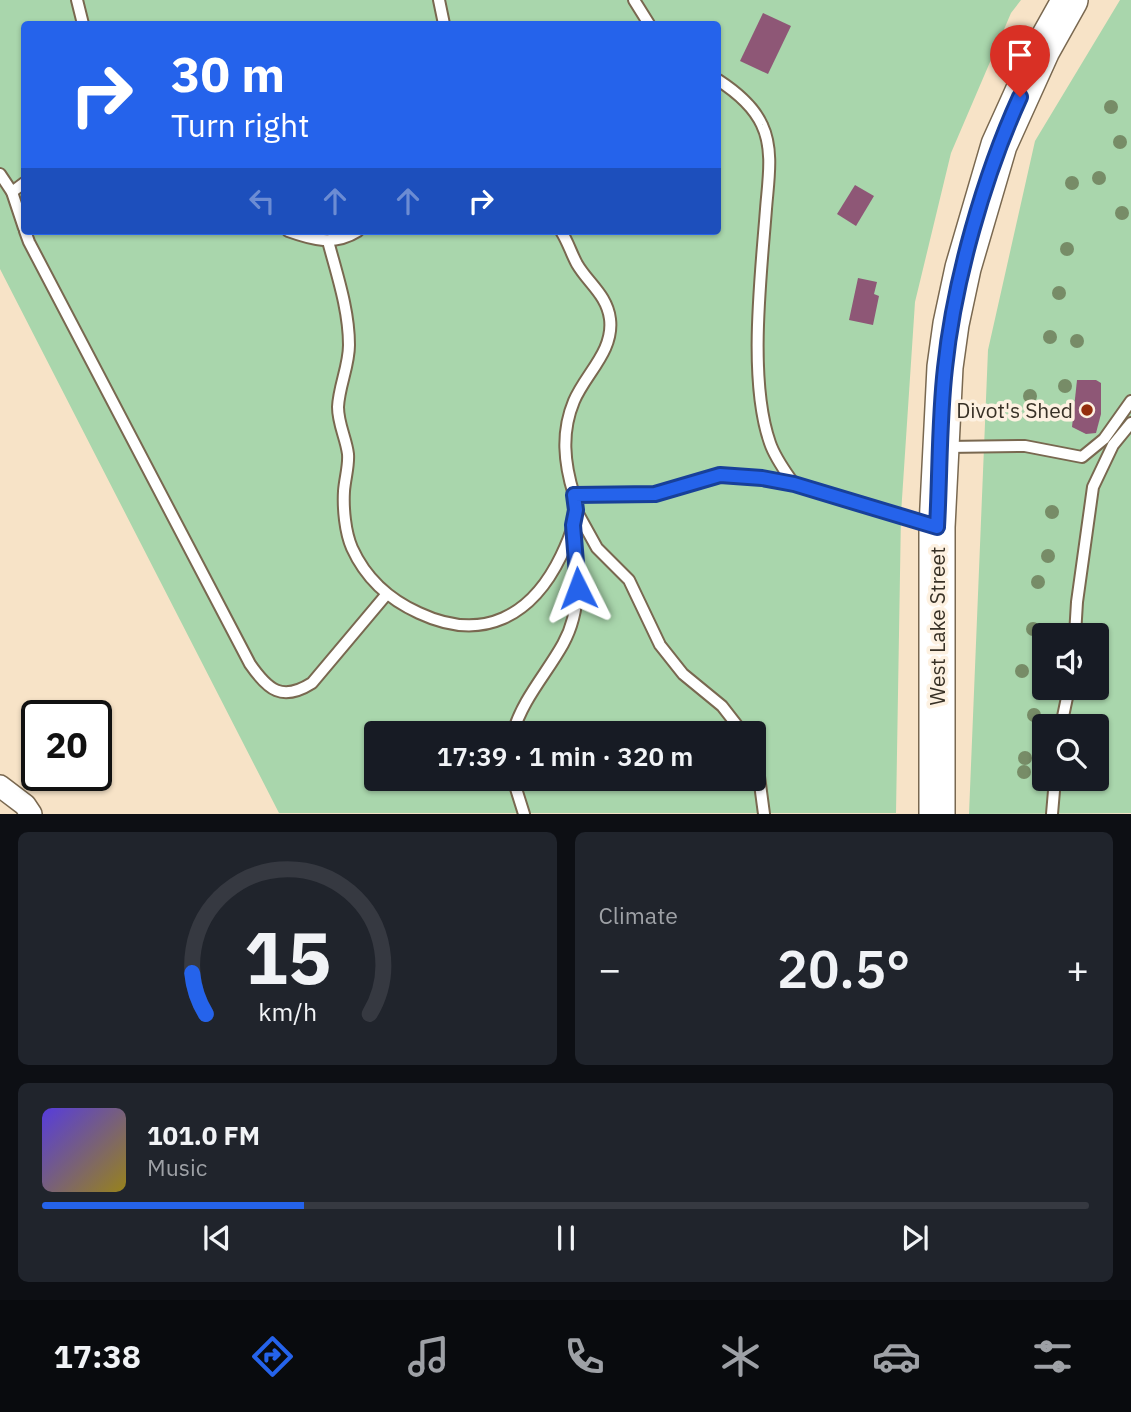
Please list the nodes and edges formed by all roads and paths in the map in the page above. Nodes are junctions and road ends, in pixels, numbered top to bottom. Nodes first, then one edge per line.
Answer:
1 (77, 0) edge
2 (439, 0) edge
3 (634, 0) edge
4 (1070, 0) edge
5 (82, 21) edge
6 (443, 21) edge
7 (647, 21) edge
8 (721, 82) edge
9 (0, 174) edge
10 (21, 185) edge
11 (12, 192) junction
12 (21, 218) edge
13 (27, 235) edge
14 (299, 235) edge
15 (352, 235) edge
16 (564, 235) edge
17 (328, 241) junction
18 (1131, 401) edge
19 (1131, 423) edge
20 (941, 447) junction
21 (794, 484) junction
22 (574, 495) junction
23 (576, 510) junction
24 (573, 525) junction
25 (937, 527) junction
26 (386, 595) junction
27 (1076, 623) edge
28 (518, 721) edge
29 (734, 721) edge
30 (0, 786) edge
31 (516, 791) edge
32 (761, 791) edge
33 (1054, 791) edge
34 (30, 814) edge
35 (523, 814) edge
36 (764, 814) edge
37 (937, 814) edge
38 (1052, 814) edge

1 - 5 lane
2 - 6 lane
3 - 7 lane
4 - 20 highway, West Lake Street
8 - 21 lane
9 - 11 lane
10 - 11 lane
11 - 12 lane
13 - 26 lane
14 - 17 lane
15 - 17 lane
16 - 22 lane
17 - 26 lane
18 - 20 lane
19 - 27 lane
20 - 25 highway, West Lake Street
21 - 22 lane
21 - 25 lane
22 - 23 lane
23 - 24 lane
23 - 29 lane
24 - 26 lane
24 - 28 lane
25 - 37 highway, West Lake Street
30 - 34 street
31 - 35 lane
32 - 36 lane
33 - 38 lane

